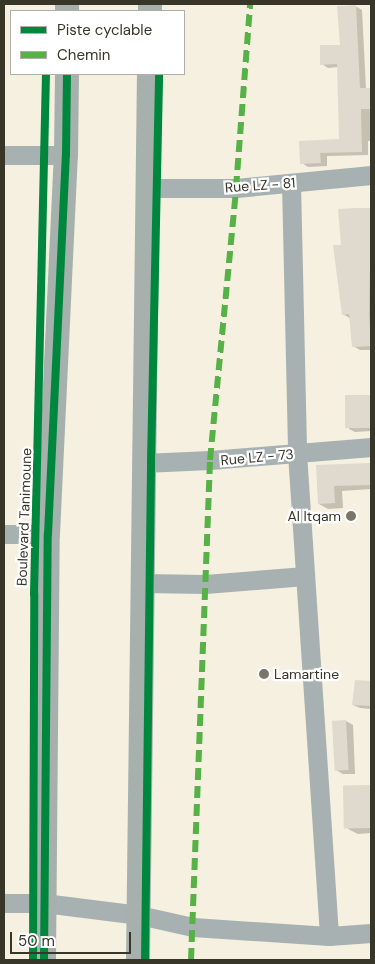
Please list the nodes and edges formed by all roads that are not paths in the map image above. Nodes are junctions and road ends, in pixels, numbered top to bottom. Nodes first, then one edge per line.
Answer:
1 (67, 75) edge
2 (149, 75) edge
3 (4, 155) edge
4 (66, 155) junction
5 (371, 175) edge
6 (291, 183) junction
7 (148, 188) junction
8 (371, 448) edge
9 (297, 453) junction
10 (143, 463) junction
11 (4, 534) edge
12 (48, 534) junction
13 (305, 576) junction
14 (143, 583) junction
15 (4, 903) edge
16 (44, 903) junction
17 (139, 915) junction
18 (371, 933) edge
19 (329, 936) junction
20 (44, 960) edge
21 (138, 960) edge

1 - 4 main road, Boulevard Tanimoune
2 - 7 main road
3 - 4 street
4 - 12 main road, Boulevard Tanimoune
5 - 6 street, Rue LZ - 81
6 - 7 street, Rue LZ - 81
6 - 9 street
7 - 10 main road
8 - 9 street, Rue LZ - 73
9 - 10 street, Rue LZ - 73
9 - 13 street
10 - 14 main road
11 - 12 street
12 - 16 main road, Boulevard Tanimoune
13 - 14 street
13 - 19 street
14 - 17 main road
15 - 16 street
16 - 17 street
16 - 20 main road, Boulevard Tanimoune
17 - 19 street
17 - 21 main road
18 - 19 street

